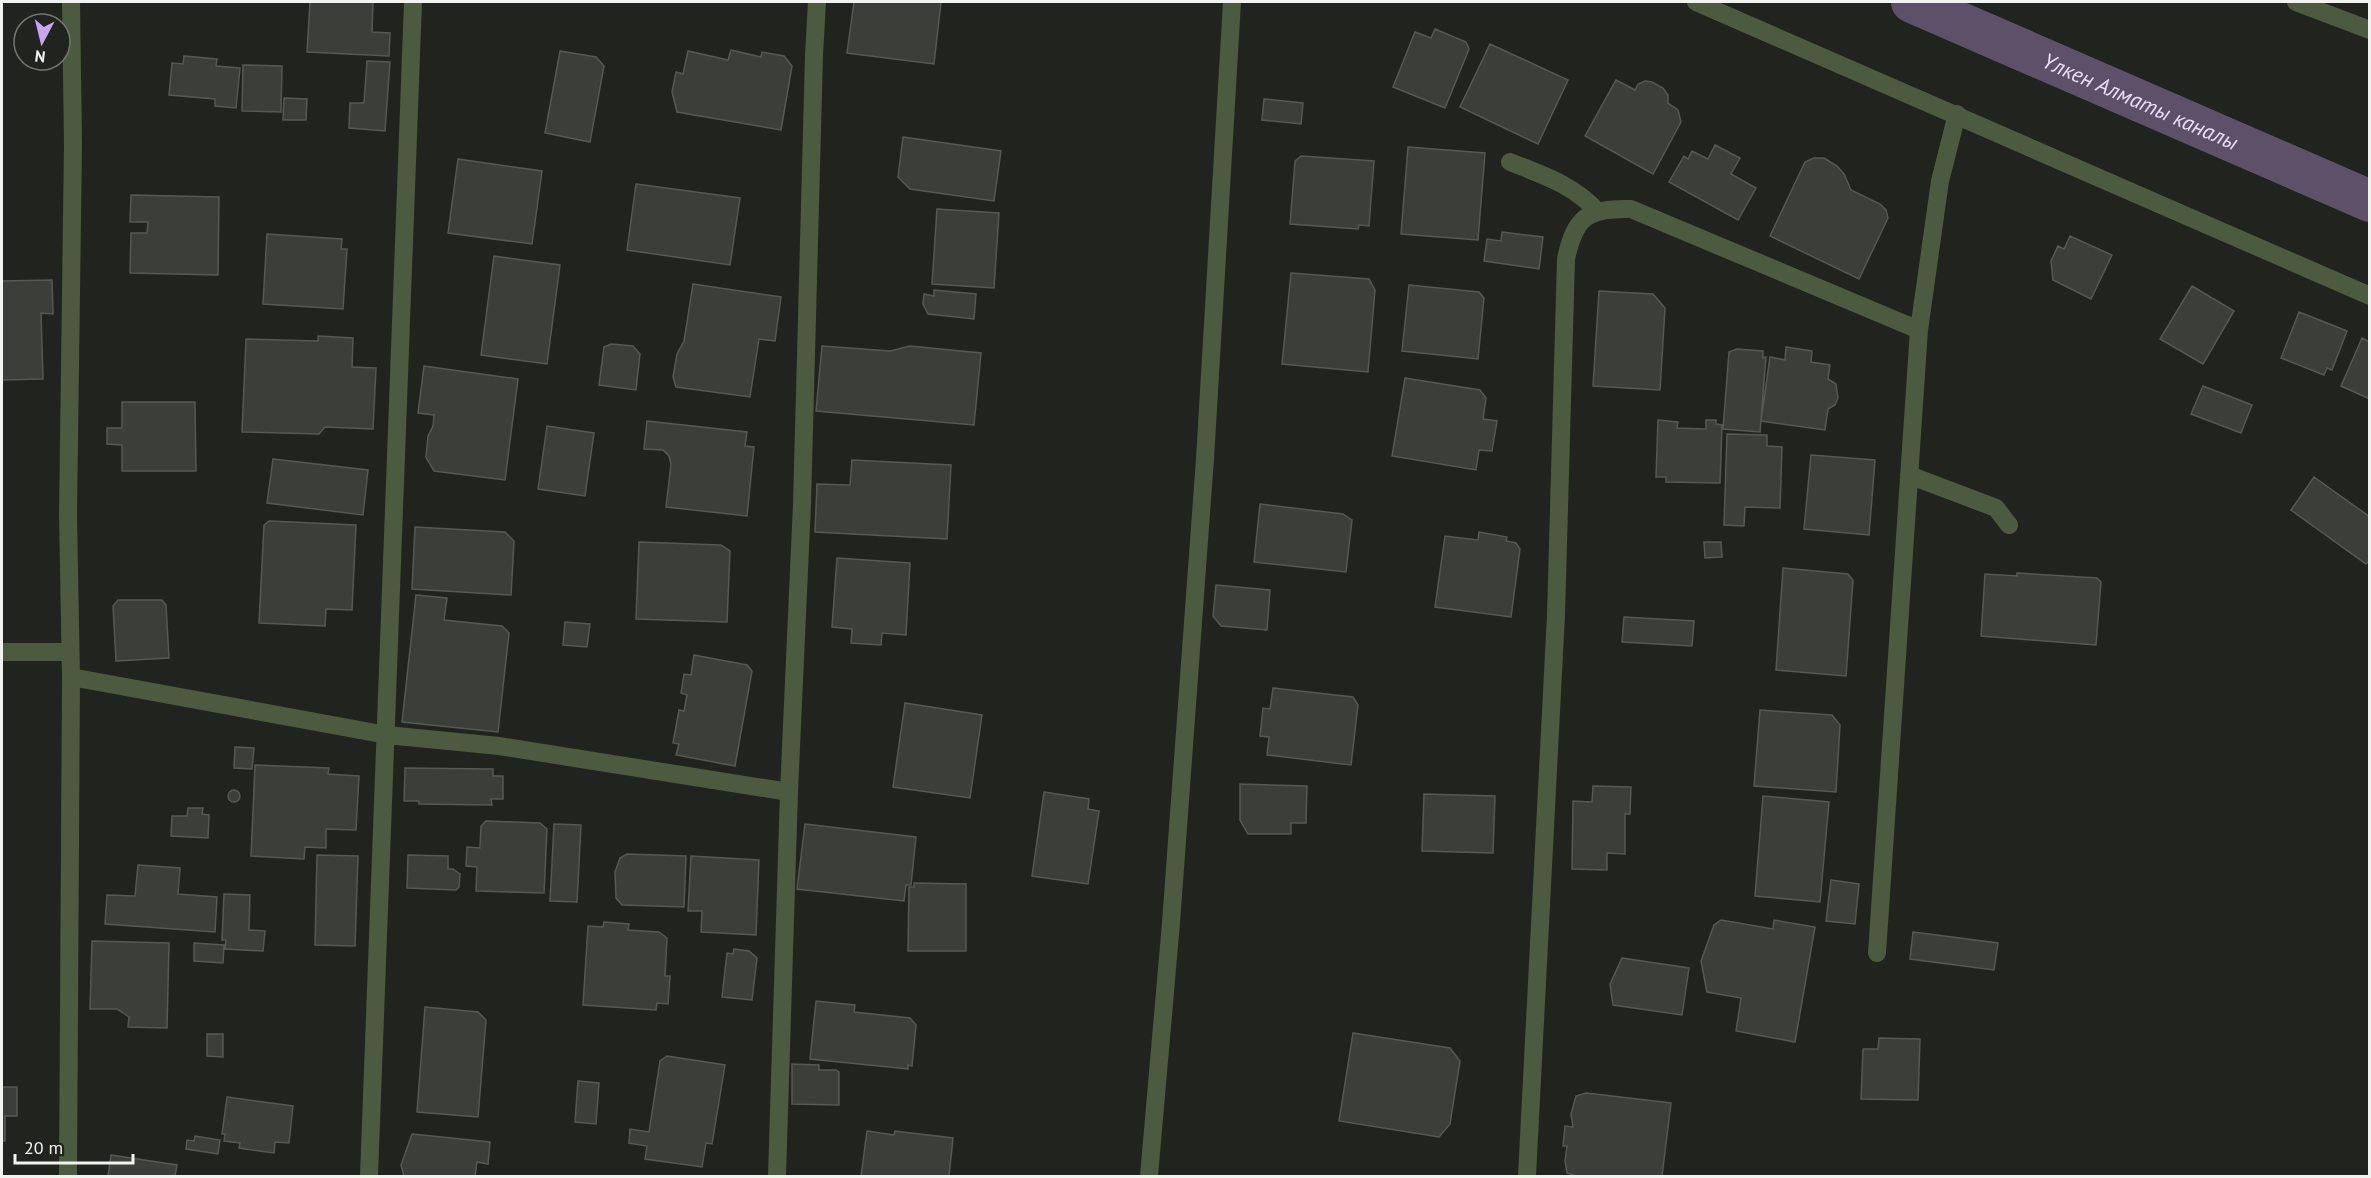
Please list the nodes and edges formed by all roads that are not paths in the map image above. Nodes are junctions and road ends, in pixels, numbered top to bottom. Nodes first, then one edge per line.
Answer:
1 (71, 2) edge
2 (413, 2) edge
3 (817, 2) edge
4 (1232, 2) edge
5 (1696, 2) edge
6 (2296, 2) edge
7 (2370, 30) edge
8 (1957, 114) junction
9 (1510, 162) dead end
10 (1598, 212) junction
11 (2370, 296) edge
12 (1919, 330) junction
13 (1910, 474) junction
14 (2009, 525) dead end
15 (2, 652) edge
16 (70, 652) junction
17 (71, 677) junction
18 (387, 735) junction
19 (789, 792) junction
20 (1877, 953) dead end
21 (68, 1176) edge
22 (369, 1176) edge
23 (777, 1176) edge
24 (1149, 1176) edge
25 (1527, 1176) edge

1 - 16 street
2 - 18 street
3 - 19 street
4 - 24 street
5 - 8 street
6 - 7 street
8 - 11 street
8 - 12 street
9 - 10 street
10 - 12 street
10 - 25 street
12 - 13 street
13 - 14 street
13 - 20 street
15 - 16 street
16 - 17 street
17 - 18 street
17 - 21 street
18 - 19 street
18 - 22 street
19 - 23 street

